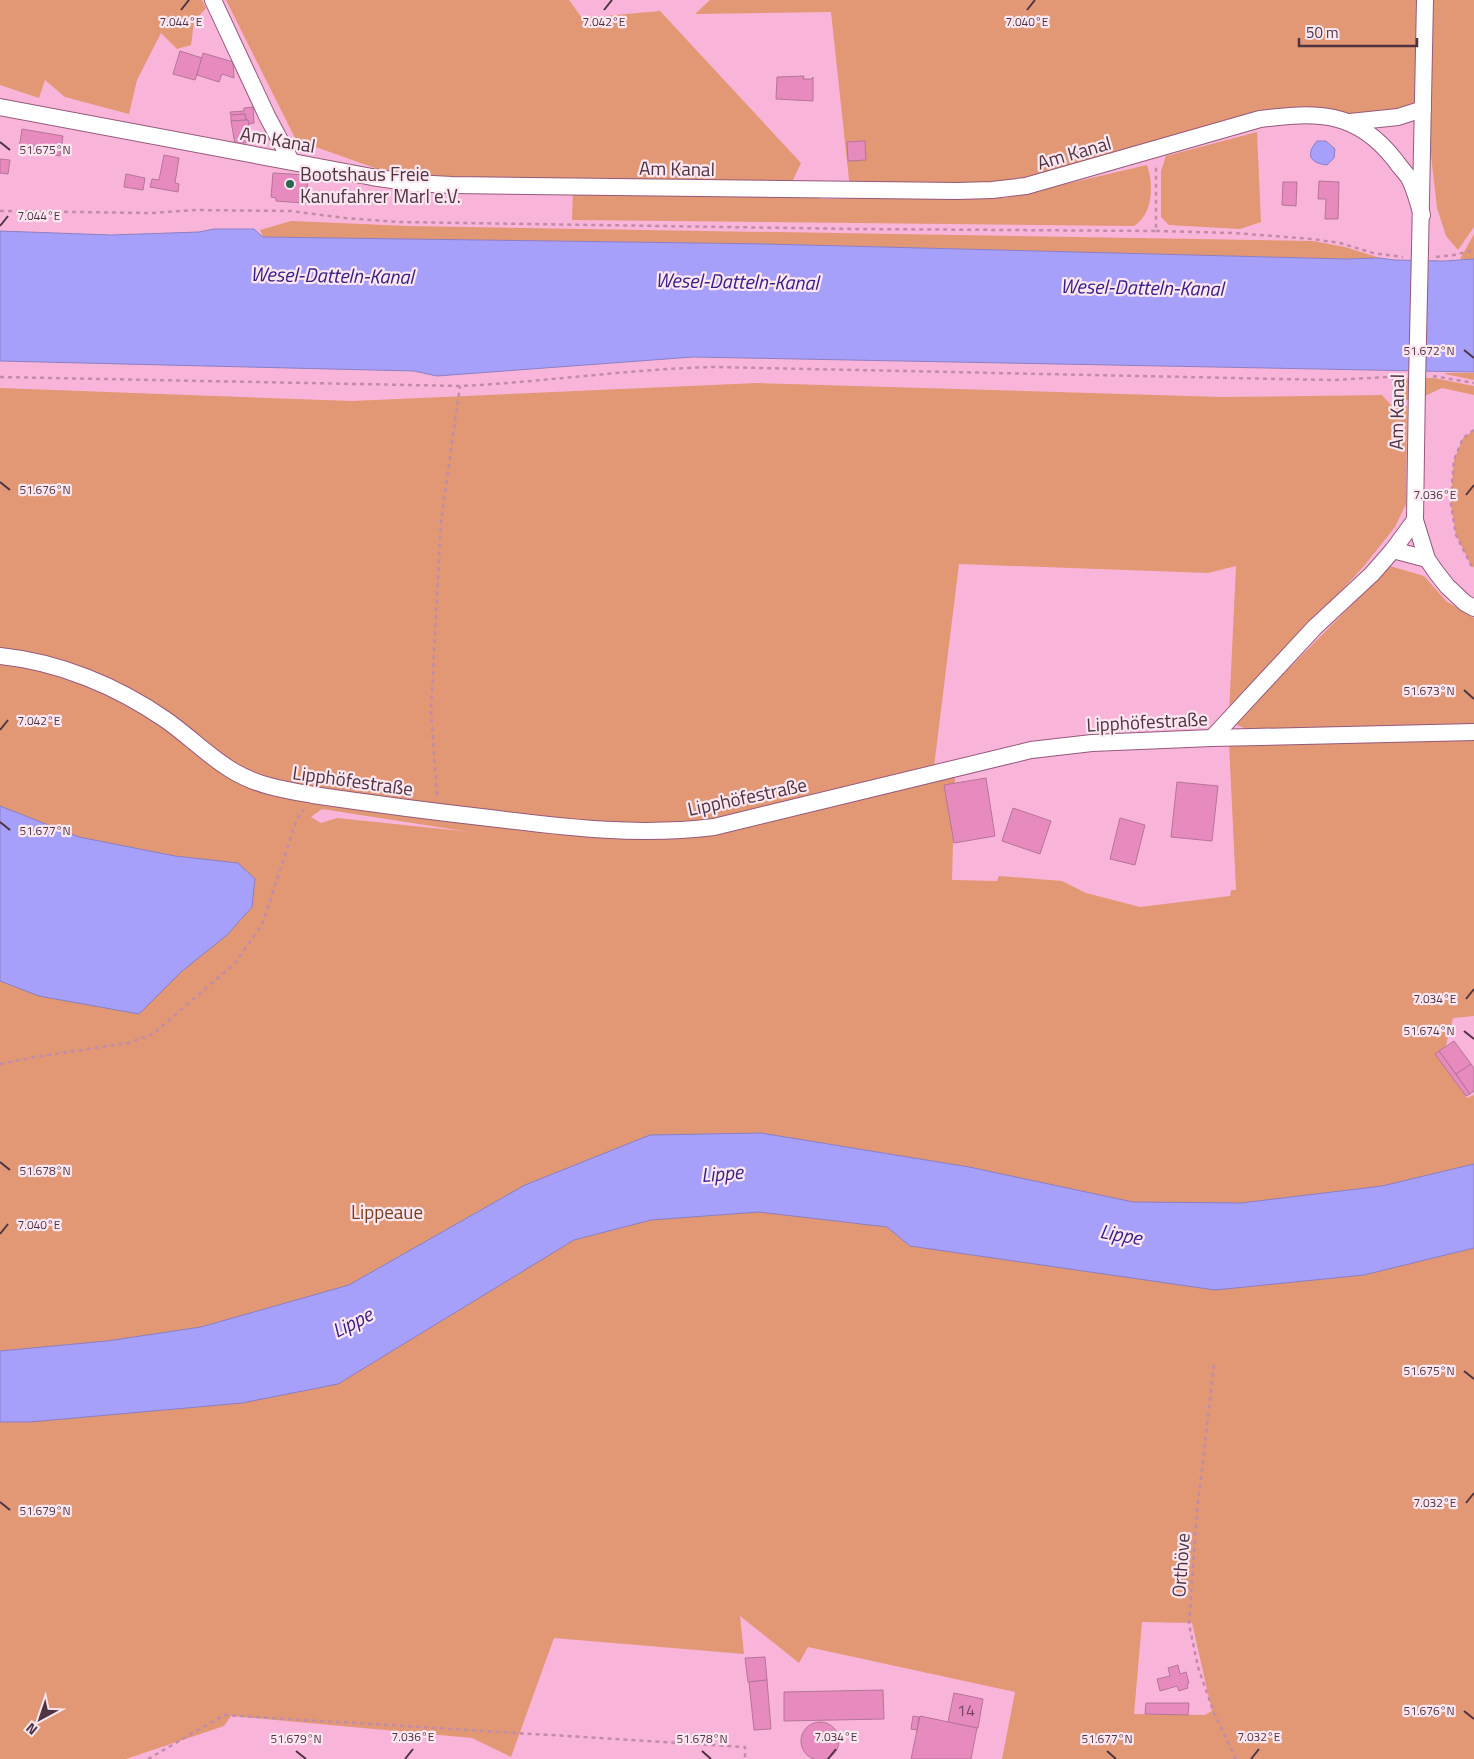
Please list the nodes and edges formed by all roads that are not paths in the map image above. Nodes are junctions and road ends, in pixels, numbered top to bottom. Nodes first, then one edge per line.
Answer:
1 (213, 0) edge
2 (1425, 0) edge
3 (0, 108) edge
4 (1423, 109) junction
5 (1350, 122) junction
6 (291, 161) junction
7 (1422, 215) junction
8 (1415, 520) junction
9 (1393, 550) junction
10 (1427, 558) junction
11 (1474, 608) edge
12 (0, 656) edge
13 (1474, 732) edge
14 (1212, 738) junction

1 - 6 street
2 - 4 street
3 - 6 street, Am Kanal
4 - 5 street, Am Kanal
4 - 7 street, Am Kanal
5 - 6 street, Am Kanal
5 - 7 street, Am Kanal
7 - 8 street, Am Kanal, bridge
8 - 9 street
8 - 10 street, Am Kanal
9 - 10 street
9 - 14 street
10 - 11 street, Am Kanal
12 - 14 street, Lipphöfestraße
13 - 14 street, Lipphöfestraße

